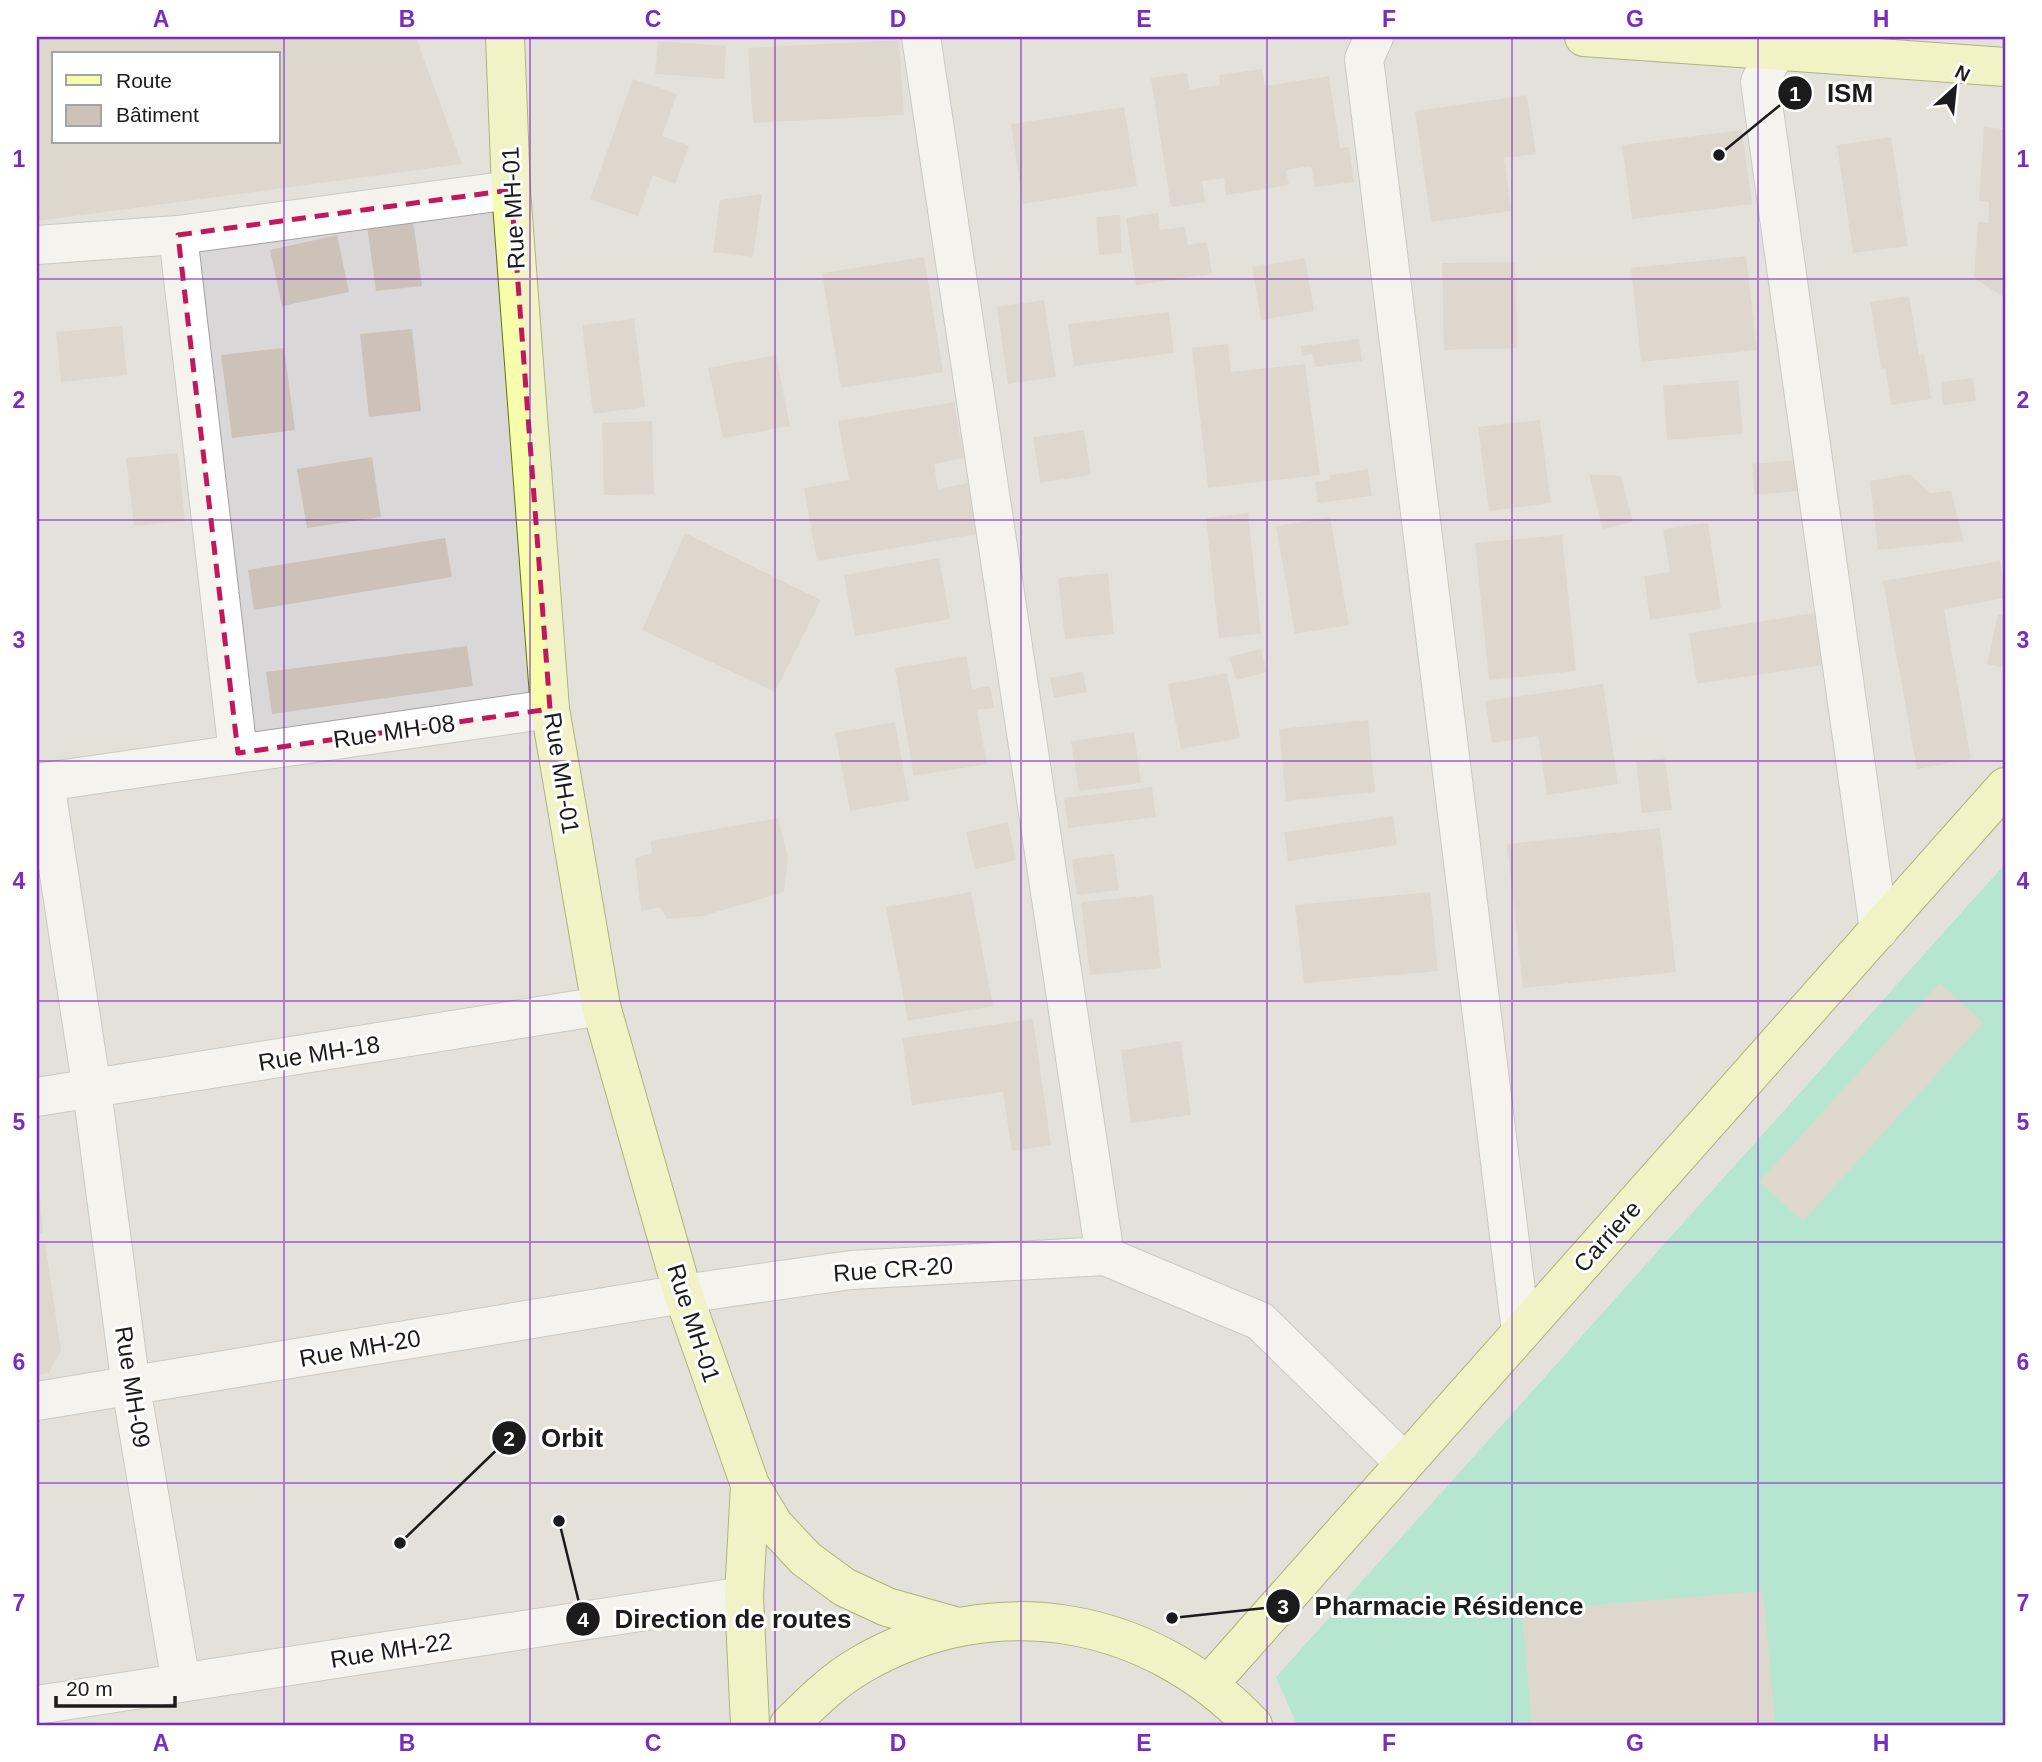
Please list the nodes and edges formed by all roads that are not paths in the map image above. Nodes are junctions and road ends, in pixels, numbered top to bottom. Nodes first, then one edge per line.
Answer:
1 (505, 37) edge
2 (921, 37) edge
3 (1374, 37) edge
4 (1584, 37) edge
5 (1780, 44) edge
6 (2005, 67) edge
7 (511, 190) junction
8 (178, 235) junction
9 (37, 245) edge
10 (550, 709) junction
11 (238, 752) junction
12 (41, 783) edge
13 (2005, 788) edge
14 (1879, 930) junction
15 (601, 1006) junction
16 (92, 1090) junction
17 (37, 1097) edge
18 (1105, 1256) junction
19 (683, 1294) junction
20 (1521, 1332) junction
21 (131, 1387) junction
22 (37, 1401) edge
23 (1405, 1463) junction
24 (750, 1485) junction
25 (744, 1596) junction
26 (958, 1627) junction
27 (181, 1683) junction
28 (1209, 1684) junction
29 (37, 1705) edge
30 (750, 1725) edge
31 (789, 1725) edge
32 (1253, 1725) edge

1 - 7 main road, Rue MH-01
2 - 18 street
3 - 20 street
4 - 5 main road
5 - 6 main road
5 - 14 street
7 - 8 street
7 - 10 main road, Rue MH-01
8 - 9 street
8 - 11 street
10 - 11 street, Rue MH-08
10 - 15 main road, Rue MH-01
11 - 12 street, Rue MH-08
12 - 16 street, Rue MH-09
13 - 14 main road, Carriere
14 - 20 main road, Carriere
15 - 16 street, Rue MH-18
15 - 19 main road, Rue MH-01
16 - 17 street, Rue MH-18
16 - 21 street, Rue MH-09
18 - 19 street, Rue CR-20
18 - 23 street
19 - 21 street, Rue MH-20
19 - 24 main road, Rue MH-01
20 - 23 main road, Carriere
21 - 22 street, Rue MH-20
21 - 27 street, Rue MH-09
23 - 28 main road, Carriere
24 - 25 main road, Rue MH-01
24 - 26 main road, Rue MH-01
25 - 27 street, Rue MH-22
25 - 30 main road, Rue MH-01
26 - 28 main road
26 - 31 main road
27 - 29 street, Rue MH-22
28 - 32 main road

